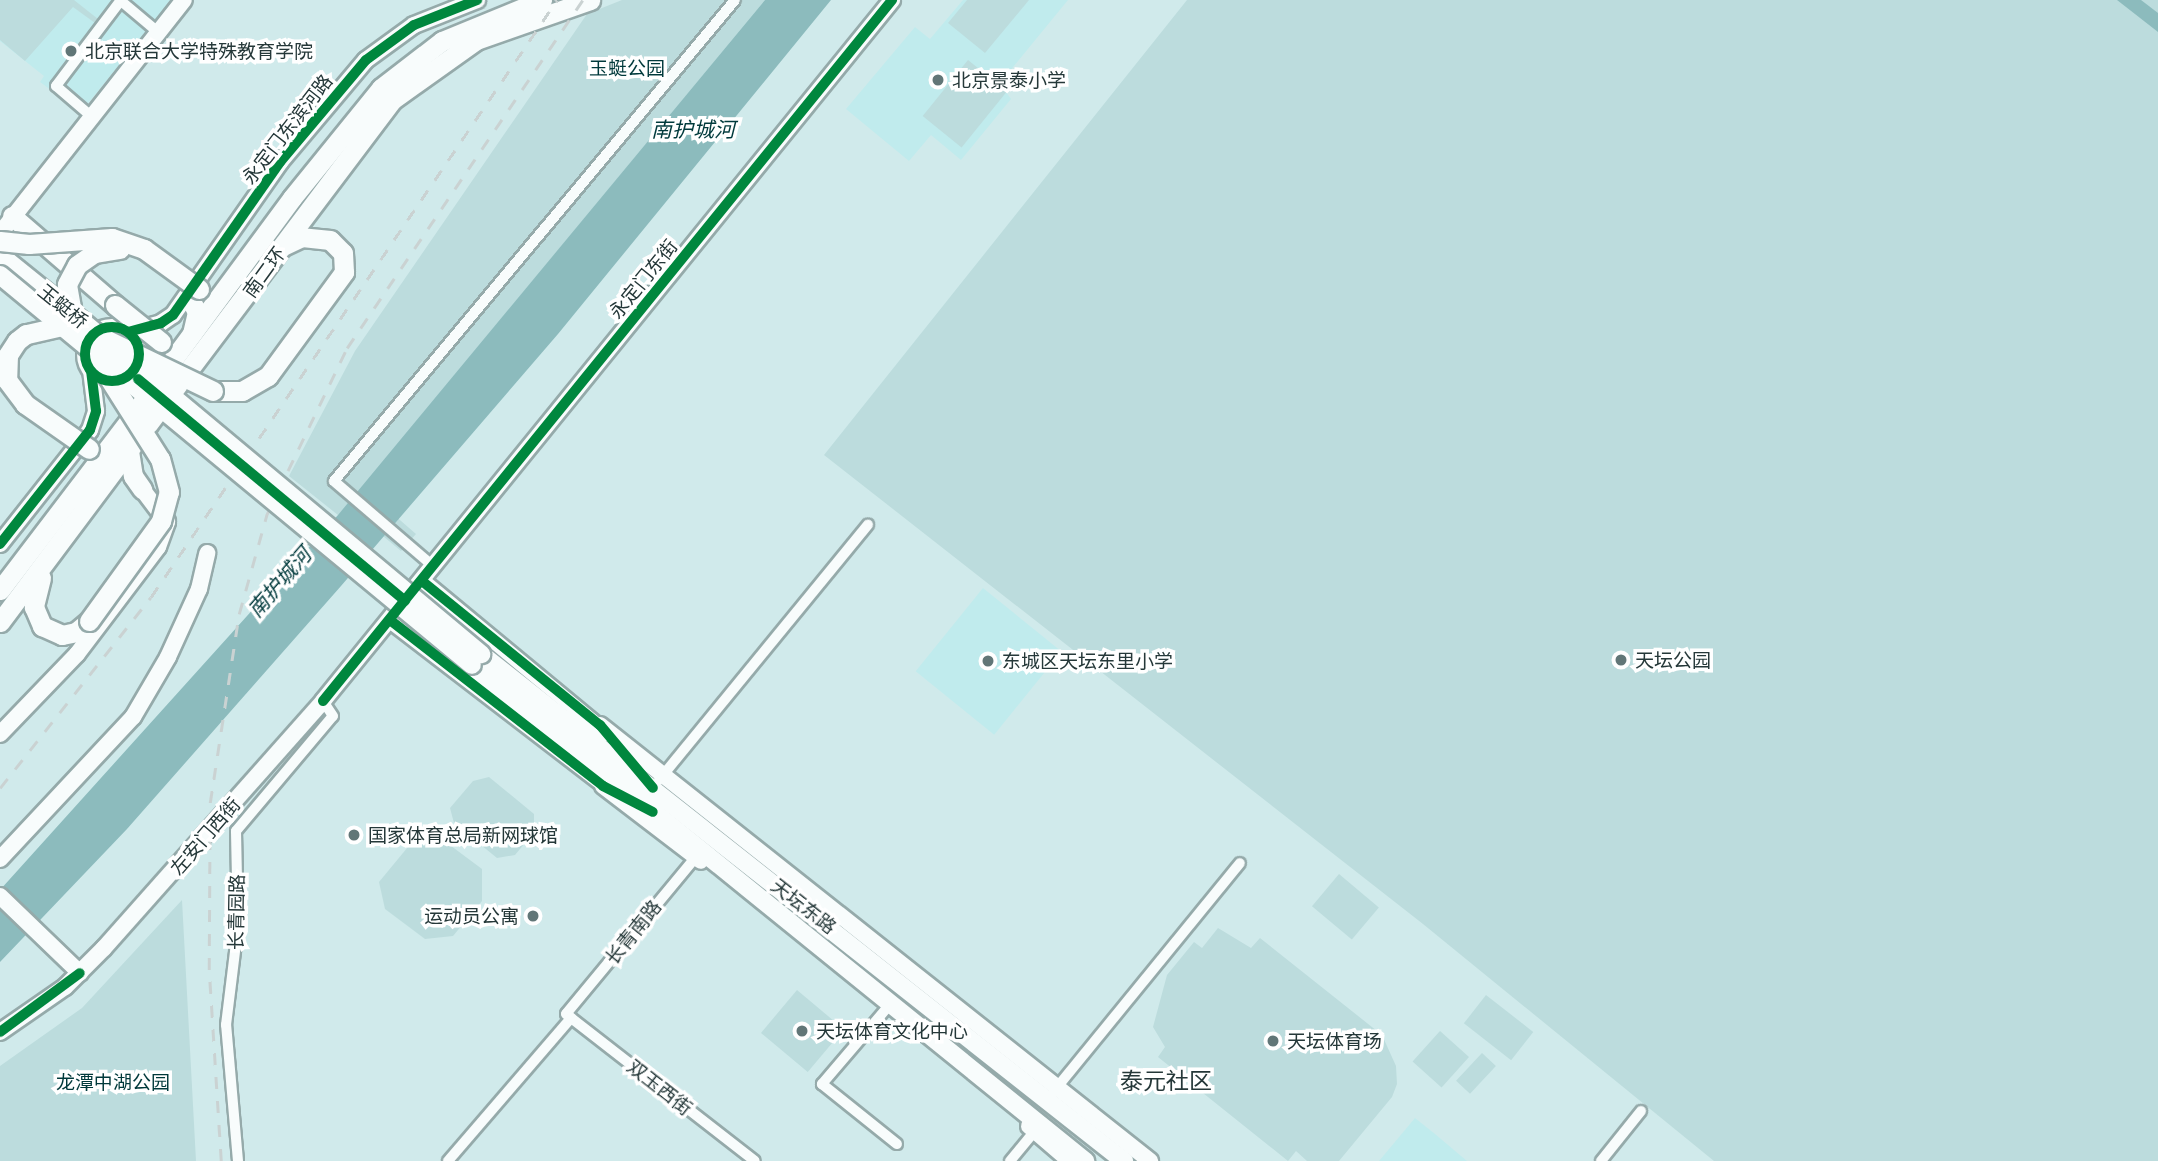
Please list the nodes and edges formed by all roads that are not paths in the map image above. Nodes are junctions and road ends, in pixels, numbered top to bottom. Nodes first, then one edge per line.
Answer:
1 (121, 0) edge
2 (184, 0) edge
3 (477, 0) edge
4 (542, 0) edge
5 (590, 0) edge
6 (734, 0) edge
7 (892, 0) edge
8 (158, 32) junction
9 (91, 116) junction
10 (3, 230) edge
11 (282, 247) junction
12 (0, 255) edge
13 (0, 262) edge
14 (239, 273) junction
15 (0, 275) edge
16 (195, 295) junction
17 (67, 319) junction
18 (128, 332) junction
19 (161, 332) junction
20 (92, 340) junction
21 (177, 360) junction
22 (91, 372) junction
23 (133, 374) junction
24 (0, 386) edge
25 (120, 448) junction
26 (83, 456) junction
27 (80, 486) junction
28 (102, 487) junction
29 (142, 489) junction
30 (868, 525) dead end
31 (0, 544) edge
32 (207, 553) dead end
33 (47, 560) junction
34 (433, 566) junction
35 (422, 581) junction
36 (0, 590) edge
37 (405, 601) junction
38 (452, 604) junction
39 (390, 620) junction
40 (0, 622) edge
41 (420, 644) junction
42 (477, 659) junction
43 (324, 701) junction
44 (0, 734) edge
45 (659, 781) junction
46 (603, 786) junction
47 (653, 812) junction
48 (698, 854) junction
49 (0, 859) edge
50 (1240, 863) dead end
51 (0, 896) edge
52 (80, 973) junction
53 (889, 1005) junction
54 (569, 1016) junction
55 (0, 1032) edge
56 (1053, 1093) junction
57 (1641, 1111) dead end
58 (1038, 1128) junction
59 (897, 1144) dead end
60 (1055, 1151) edge
61 (237, 1161) edge
62 (448, 1161) edge
63 (755, 1161) edge
64 (1010, 1161) edge
65 (1070, 1161) edge
66 (1085, 1161) edge
67 (1124, 1161) edge
68 (1150, 1161) edge
69 (1601, 1161) edge

1 - 8 street
1 - 9 street
2 - 8 street
3 - 19 street, 永定门东滨河路
4 - 14 highway, 南二环
5 - 11 highway, 南二环
6 - 34 street
7 - 34 street, 永定门东街
8 - 9 street
9 - 10 street
10 - 16 highway, bridge
10 - 19 highway, bridge
11 - 20 highway, bridge
11 - 21 highway, 南二环
12 - 17 main road, 玉蜓桥
13 - 20 street
14 - 16 highway
14 - 21 highway, 南二环
15 - 17 main road, 玉蜓桥, bridge
16 - 17 highway, bridge
16 - 21 highway
17 - 20 main road, 玉蜓桥, bridge
17 - 26 highway, bridge
18 - 19 street
18 - 20 street
18 - 23 street
19 - 21 highway
20 - 22 street
20 - 33 highway, bridge
20 - 42 main road, 玉蜓桥, bridge
21 - 25 highway, 南二环, bridge
22 - 23 street
22 - 31 street
23 - 37 street
24 - 26 highway
25 - 26 highway
25 - 27 highway, 南二环
25 - 28 highway, 南二环
25 - 29 highway
26 - 27 highway
27 - 36 highway, 南二环
28 - 29 highway
28 - 33 highway, 南二环
29 - 44 street
30 - 45 street
32 - 49 street
33 - 40 highway, 南二环
34 - 35 street, 永定门东街
35 - 37 street, 永定门东街
35 - 38 street
37 - 39 street, 左安门西街
38 - 41 street
38 - 45 street
39 - 41 street
39 - 43 street, 左安门西街
41 - 46 street
42 - 45 main road, 天坛东路
42 - 47 main road, 天坛东路
43 - 52 street, 左安门西街
43 - 61 street, 长青园路
45 - 56 main road, 天坛东路
46 - 47 street
46 - 48 street
47 - 48 main road, 天坛东路
48 - 53 main road, 天坛东路
48 - 54 street, 长青南路
50 - 56 street
51 - 52 street
52 - 55 street, 左安门西街
53 - 58 main road, 天坛东路
53 - 59 street
54 - 62 street, 长青南路
54 - 63 street, 双玉西街
56 - 67 main road, 天坛东路
56 - 68 street
57 - 69 street
58 - 60 main road, 天坛东路
58 - 64 street
60 - 65 street
60 - 66 main road, 天坛东路

